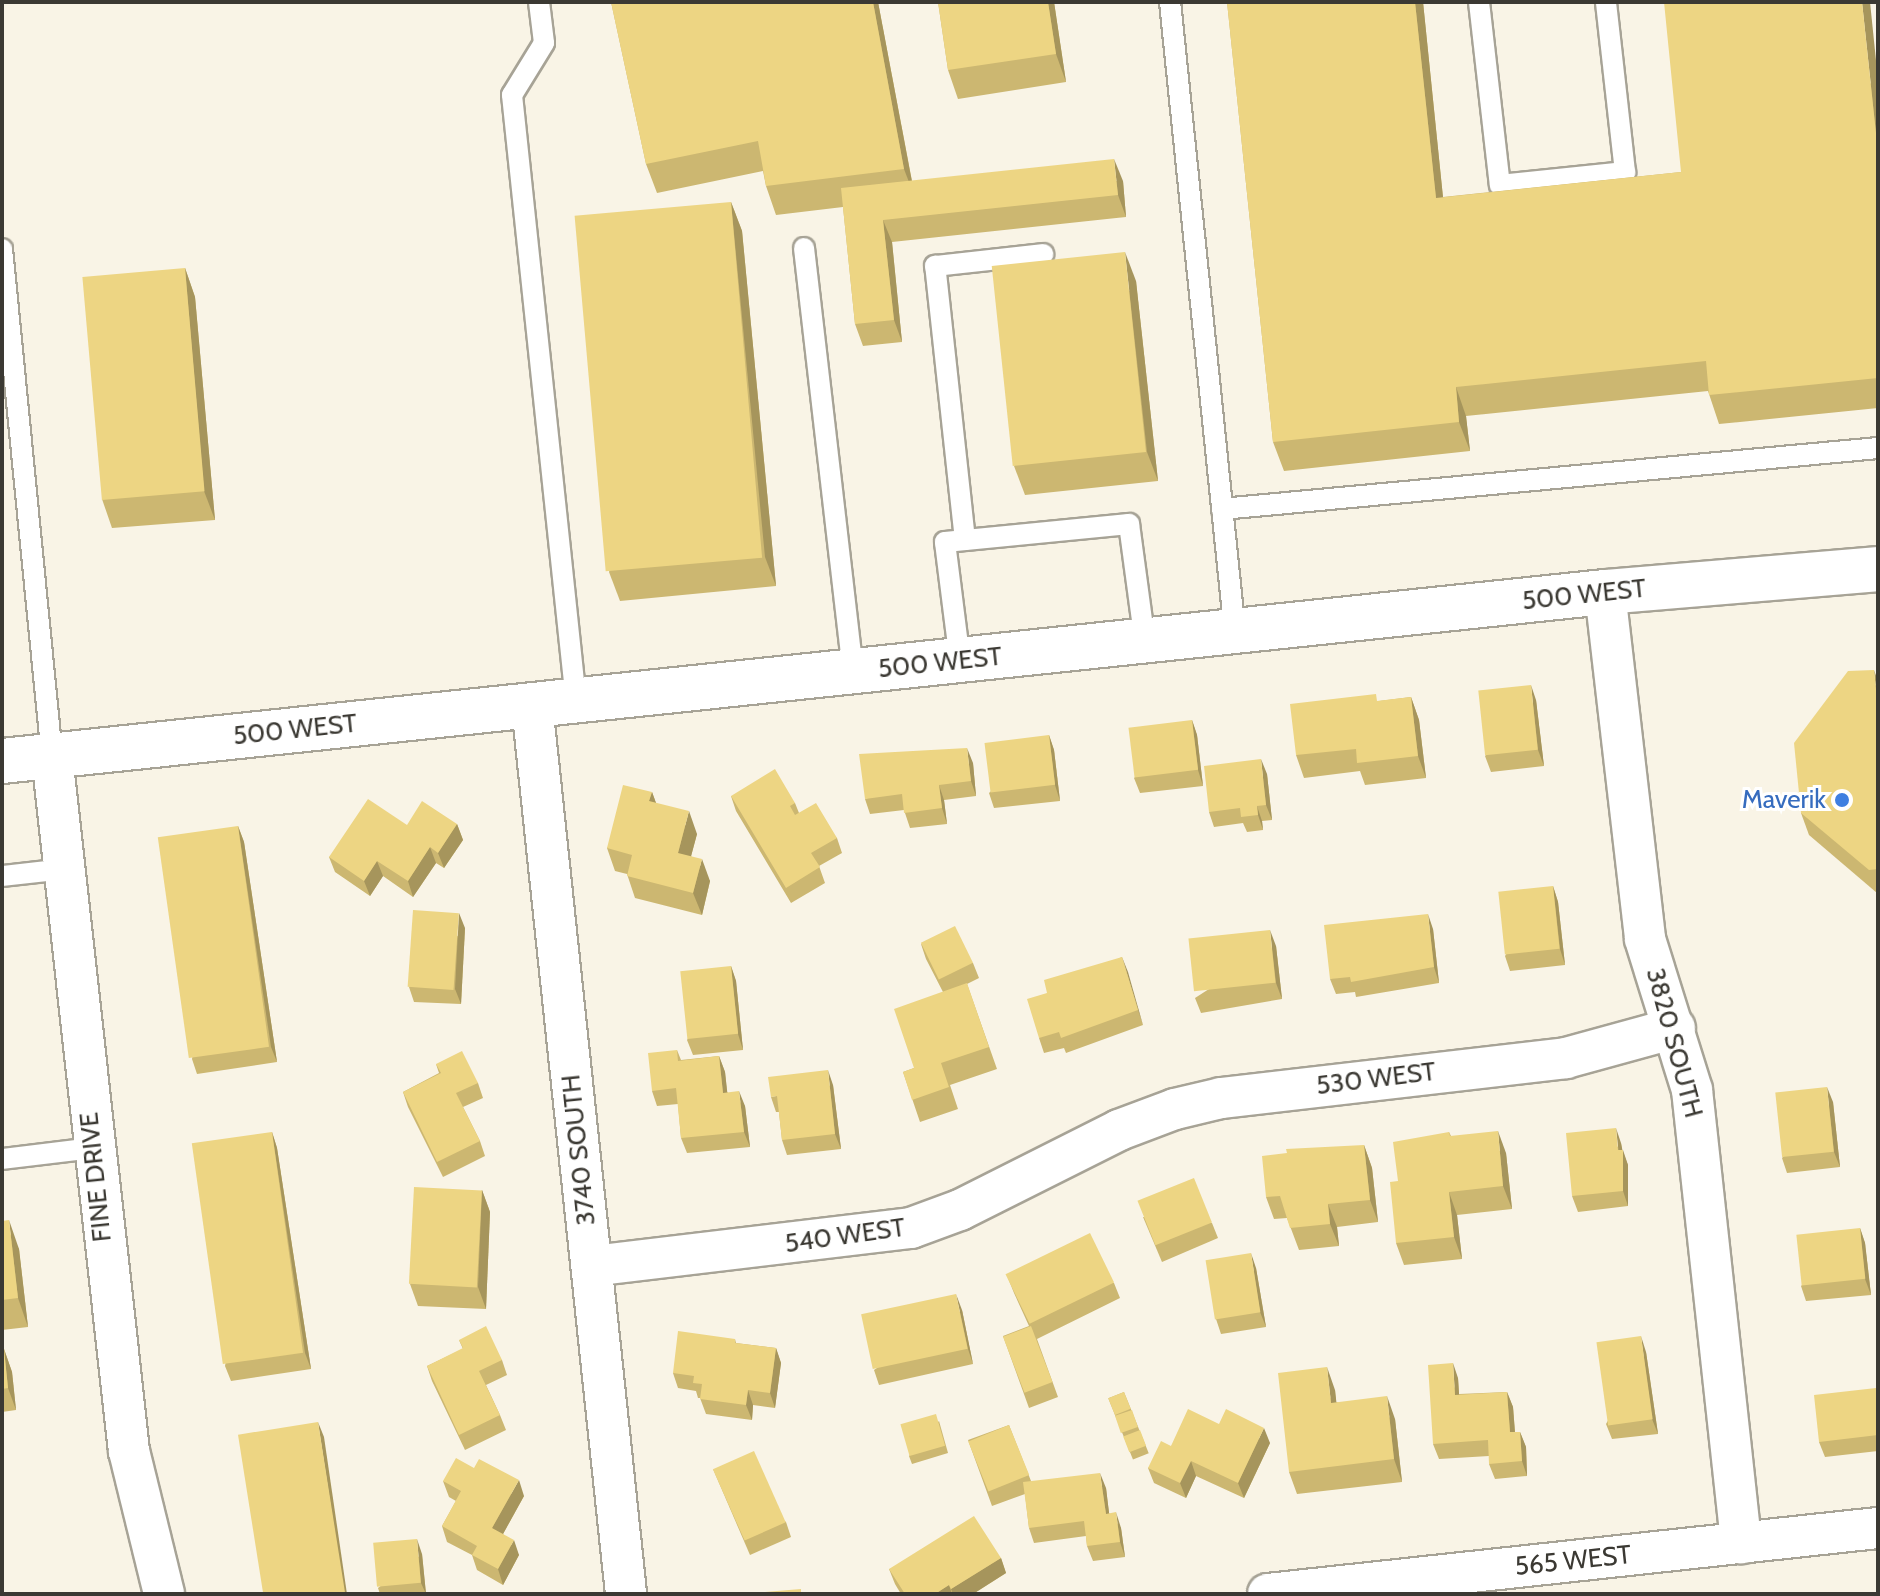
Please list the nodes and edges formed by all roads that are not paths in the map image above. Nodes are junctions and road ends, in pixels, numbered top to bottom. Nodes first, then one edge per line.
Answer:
1 (539, 2) edge
2 (1170, 2) edge
3 (1479, 2) edge
4 (1606, 2) edge
5 (804, 248) dead end
6 (2, 249) edge
7 (1043, 254) dead end
8 (1878, 448) edge
9 (1222, 509) junction
10 (965, 540) junction
11 (1878, 569) edge
12 (1605, 592) junction
13 (1235, 633) junction
14 (1145, 642) junction
15 (960, 661) junction
16 (853, 672) junction
17 (576, 701) junction
18 (532, 705) junction
19 (52, 756) junction
20 (2, 761) edge
21 (64, 869) junction
22 (2, 876) edge
23 (1675, 1028) junction
24 (1081, 1147) joint
25 (93, 1148) junction
26 (2, 1159) edge
27 (592, 1266) junction
28 (1878, 1528) edge
29 (1741, 1543) junction
30 (164, 1594) edge
31 (626, 1594) edge
32 (1268, 1594) edge

1 - 17 lane
2 - 9 lane
3 - 4 lane
5 - 16 lane
6 - 19 lane
7 - 10 lane
8 - 9 lane
9 - 13 lane
10 - 14 lane
10 - 15 lane
11 - 12 main road, 500 WEST
12 - 13 main road, 500 WEST
12 - 23 street, 3820 SOUTH
13 - 14 main road, 500 WEST
14 - 15 main road, 500 WEST
15 - 16 main road, 500 WEST
16 - 17 main road, 500 WEST
17 - 18 main road, 500 WEST
18 - 19 main road, 500 WEST
18 - 27 street, 3740 SOUTH
19 - 20 main road, 500 WEST
19 - 21 street, FINE DRIVE
21 - 22 lane
21 - 25 street, FINE DRIVE
23 - 24 street, 530 WEST
23 - 29 street, 3820 SOUTH
24 - 27 street, 540 WEST
25 - 26 lane
25 - 30 street, FINE DRIVE
27 - 31 street, 3740 SOUTH
28 - 29 street, 565 WEST
29 - 32 street, 565 WEST

